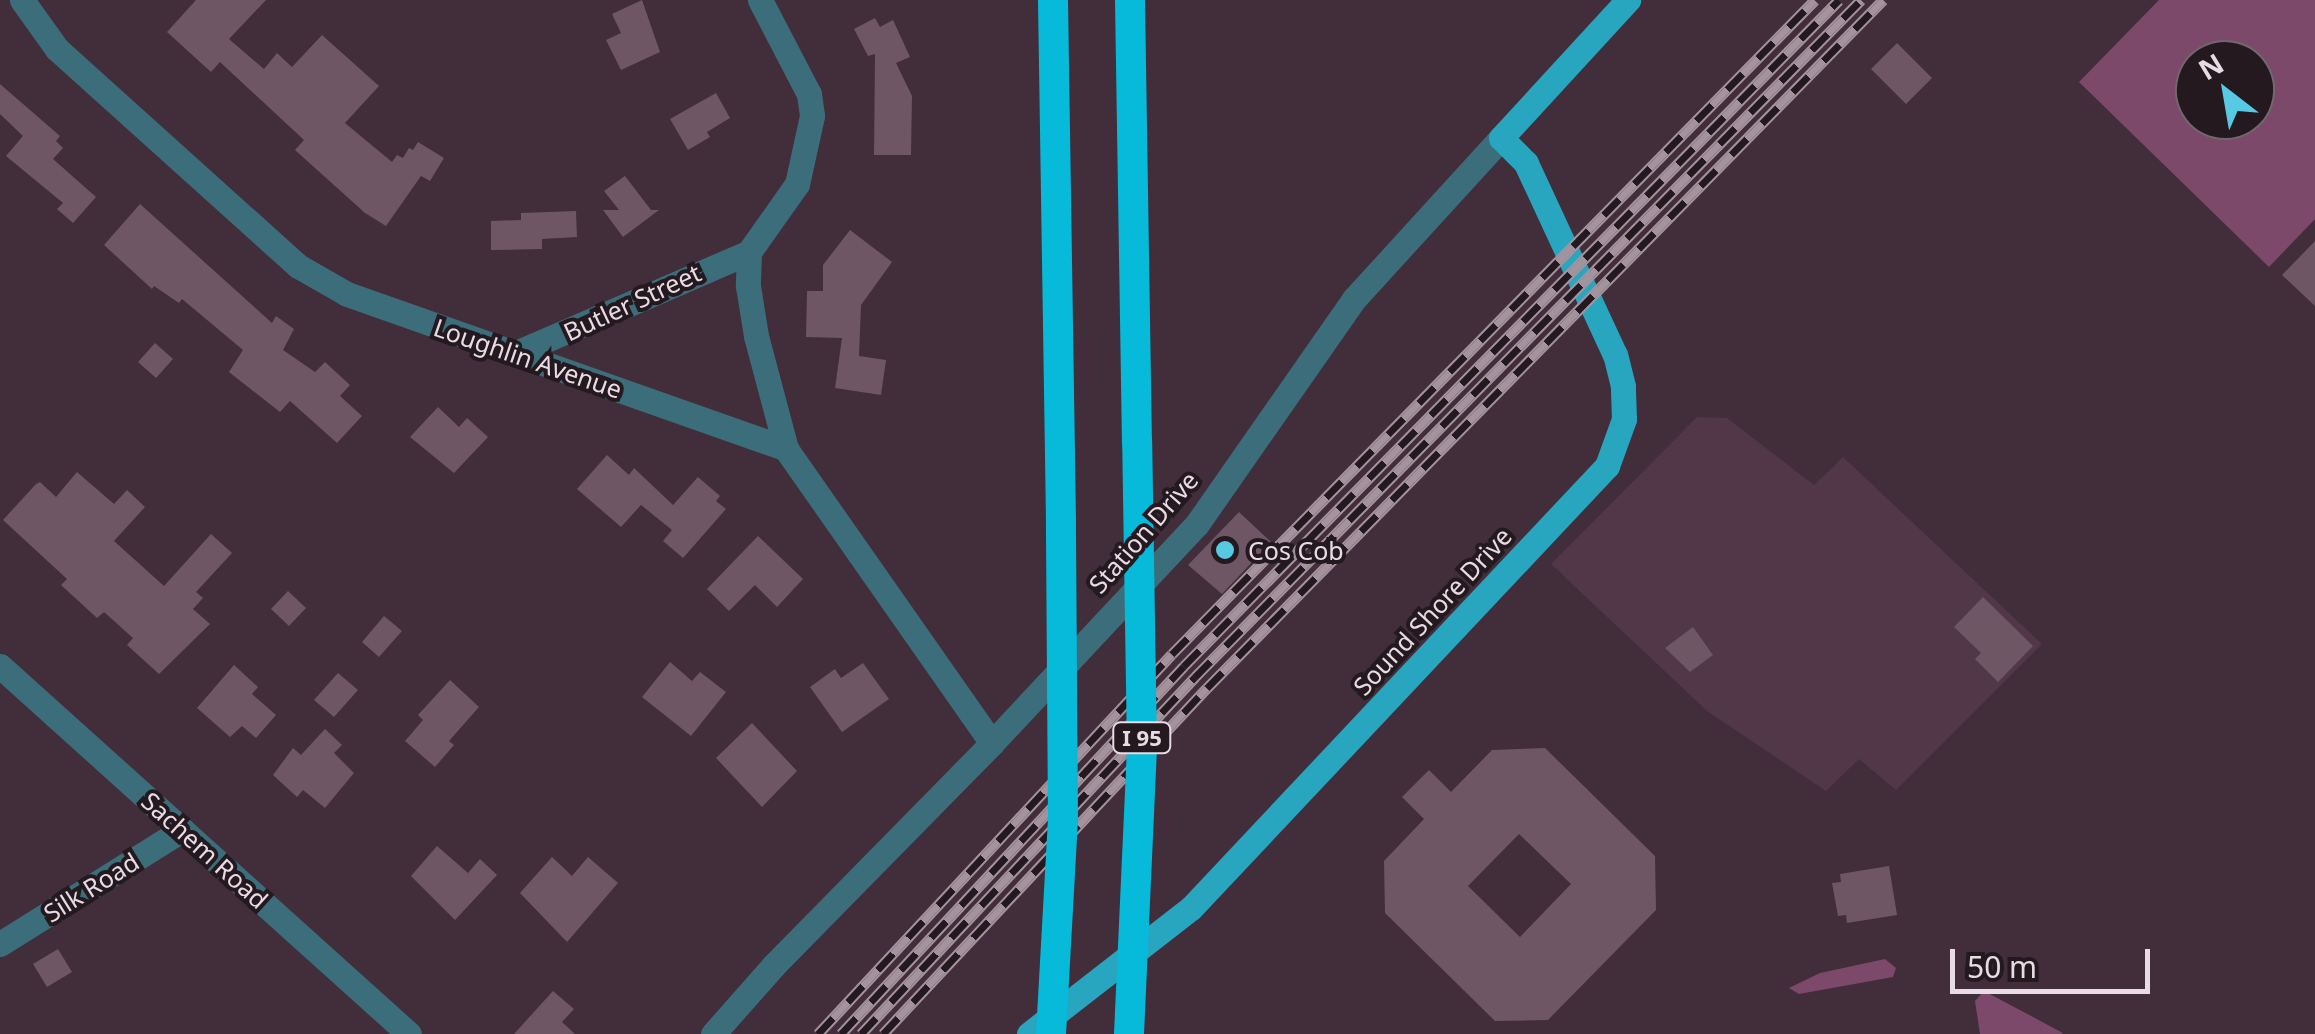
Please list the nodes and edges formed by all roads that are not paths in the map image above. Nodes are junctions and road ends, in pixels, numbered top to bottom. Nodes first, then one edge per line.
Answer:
1 (22, 0) edge
2 (760, 0) edge
3 (1054, 0) edge
4 (1130, 0) edge
5 (1628, 0) edge
6 (1501, 138) junction
7 (749, 252) junction
8 (516, 353) junction
9 (786, 449) junction
10 (0, 666) edge
11 (992, 743) junction
12 (182, 830) junction
13 (0, 944) edge
14 (409, 1034) edge
15 (713, 1034) edge
16 (1030, 1034) edge
17 (1051, 1034) edge
18 (1129, 1034) edge

1 - 8 street, Loughlin Avenue
2 - 7 street
3 - 17 highway, bridge
4 - 18 highway, I 95, bridge
5 - 6 main road, Station Drive
6 - 11 street, Station Drive
6 - 16 main road, Sound Shore Drive
7 - 8 street, Butler Street
7 - 9 street
8 - 9 street, Loughlin Avenue
9 - 11 street
10 - 12 street, Sachem Road
11 - 15 street, Station Drive
12 - 13 street, Silk Road
12 - 14 street, Sachem Road

